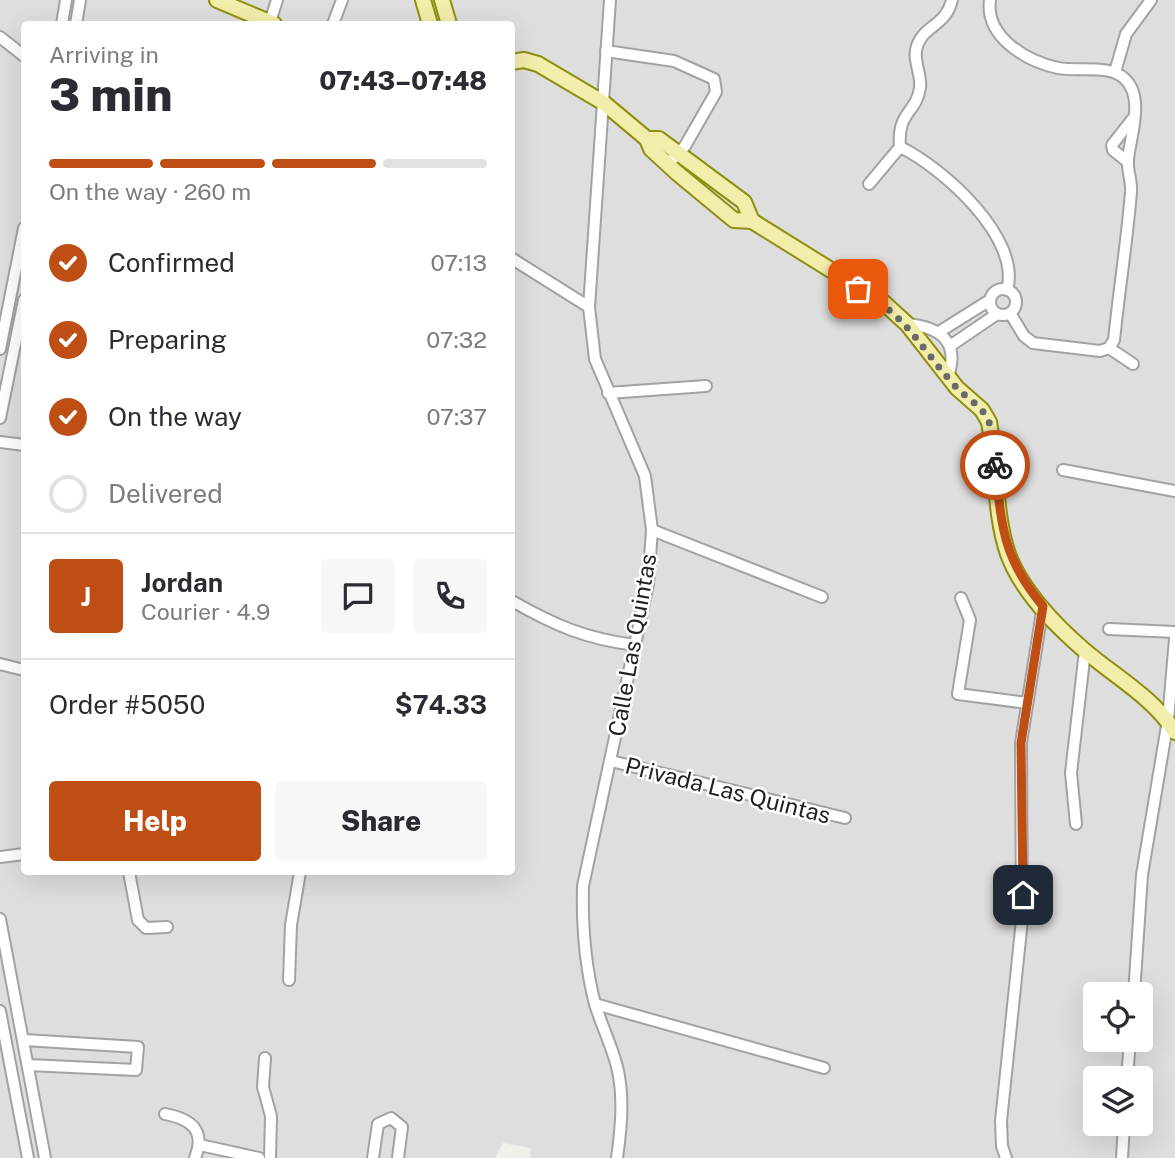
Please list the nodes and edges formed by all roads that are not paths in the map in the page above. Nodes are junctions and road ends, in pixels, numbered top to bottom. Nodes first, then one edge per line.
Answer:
1 (66, 0) edge
2 (80, 0) edge
3 (217, 0) edge
4 (277, 0) edge
5 (342, 0) edge
6 (423, 0) edge
7 (442, 0) edge
8 (610, 0) edge
9 (952, 0) edge
10 (990, 0) edge
11 (1151, 0) edge
12 (62, 21) edge
13 (76, 21) edge
14 (267, 21) edge
15 (272, 21) edge
16 (334, 21) edge
17 (429, 21) edge
18 (448, 21) edge
19 (0, 37) edge
20 (606, 51) junction
21 (21, 54) edge
22 (515, 61) edge
23 (1115, 72) junction
24 (604, 103) junction
25 (1134, 117) junction
26 (647, 139) junction
27 (900, 147) junction
28 (679, 153) junction
29 (1128, 162) junction
30 (668, 164) junction
31 (869, 184) dead end
32 (752, 220) junction
33 (21, 243) edge
34 (515, 261) edge
35 (1007, 290) junction
36 (990, 300) junction
37 (589, 307) junction
38 (1010, 313) junction
39 (997, 314) junction
40 (21, 315) edge
41 (907, 324) junction
42 (939, 332) junction
43 (950, 346) junction
44 (1109, 348) junction
45 (0, 349) edge
46 (1133, 364) dead end
47 (948, 377) junction
48 (706, 386) dead end
49 (608, 393) junction
50 (0, 418) edge
51 (0, 442) edge
52 (21, 444) edge
53 (1063, 470) dead end
54 (1175, 491) edge
55 (652, 530) junction
56 (822, 597) dead end
57 (961, 598) dead end
58 (515, 603) edge
59 (1043, 606) junction
60 (1109, 629) dead end
61 (1175, 632) edge
62 (1175, 639) edge
63 (635, 645) junction
64 (1085, 651) junction
65 (0, 664) edge
66 (21, 669) edge
67 (1027, 703) junction
68 (1171, 726) edge
69 (611, 761) junction
70 (845, 818) dead end
71 (1076, 824) dead end
72 (21, 854) edge
73 (0, 857) edge
74 (130, 875) edge
75 (299, 875) edge
76 (0, 919) edge
77 (167, 927) dead end
78 (2, 936) edge
79 (289, 980) dead end
80 (1135, 982) edge
81 (595, 1004) junction
82 (0, 1011) edge
83 (23, 1040) junction
84 (265, 1058) dead end
85 (28, 1065) junction
86 (824, 1068) dead end
87 (165, 1115) dead end
88 (1123, 1136) edge
89 (200, 1145) junction
90 (28, 1158) edge
91 (45, 1158) edge
92 (195, 1158) edge
93 (259, 1158) edge
94 (270, 1158) edge
95 (373, 1158) edge
96 (398, 1158) edge
97 (617, 1158) edge
98 (1006, 1158) edge
99 (1122, 1158) edge

1 - 12 street
2 - 13 street
3 - 14 main road
4 - 15 street
5 - 16 street
6 - 17 main road
7 - 18 main road
8 - 20 street, Calle Las Quintas
9 - 27 street
10 - 23 street
11 - 23 street
19 - 21 street
20 - 24 street, Calle Las Quintas
20 - 28 street
22 - 24 main road
23 - 25 street
24 - 26 main road
24 - 37 street, Calle Las Quintas
25 - 29 street
25 - 29 street
26 - 28 main road
26 - 30 main road
27 - 31 street
27 - 35 street
28 - 30 street
28 - 32 main road
29 - 44 street
30 - 32 main road
32 - 41 main road
33 - 45 street
34 - 37 street
35 - 36 street
35 - 38 street
36 - 39 street
36 - 42 street
37 - 49 street, Calle Las Quintas
38 - 39 street
38 - 44 street
39 - 43 street
40 - 50 street
41 - 42 street
41 - 47 main road
42 - 43 street
43 - 47 street
44 - 46 street
47 - 59 main road
48 - 49 street
49 - 55 street, Calle Las Quintas
51 - 52 street
53 - 54 street
55 - 56 street
55 - 63 street, Calle Las Quintas
57 - 67 street
58 - 63 street
59 - 64 main road
59 - 67 street
60 - 61 street
62 - 68 street
63 - 69 street, Calle Las Quintas
64 - 68 main road
64 - 71 street
65 - 66 street
67 - 98 street
68 - 80 street
69 - 70 street, Privada Las Quintas
69 - 81 street, Calle Las Quintas
72 - 73 street
74 - 77 street
75 - 79 street
76 - 78 street
78 - 83 street
81 - 86 street
81 - 97 street
82 - 90 street
83 - 85 street
83 - 85 street
84 - 94 street
85 - 91 street
87 - 89 street
88 - 99 street
89 - 92 street
89 - 93 street
95 - 96 street

